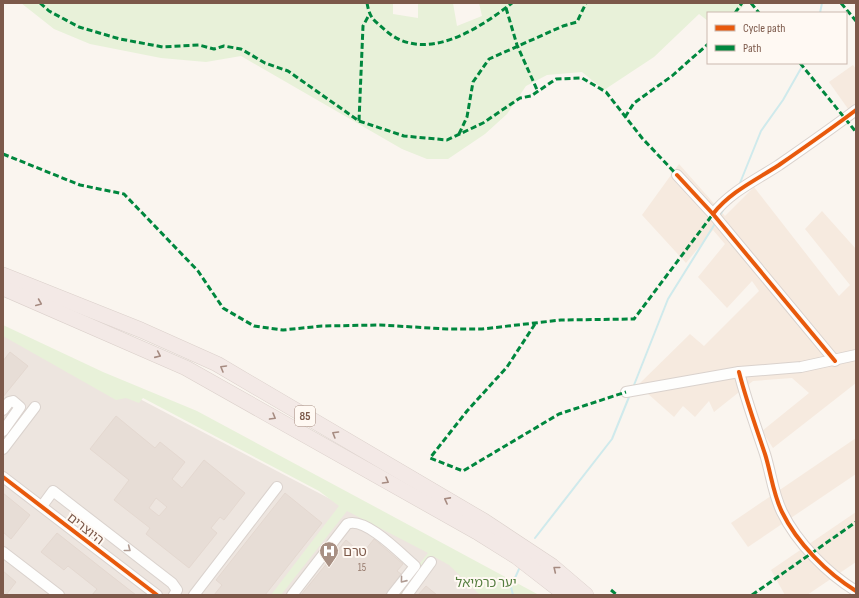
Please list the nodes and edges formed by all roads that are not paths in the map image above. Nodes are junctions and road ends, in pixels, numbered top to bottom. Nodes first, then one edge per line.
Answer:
1 (856, 110) edge
2 (677, 175) dead end
3 (716, 218) junction
4 (3, 275) edge
5 (3, 288) edge
6 (856, 355) edge
7 (835, 361) junction
8 (739, 372) junction
9 (626, 392) dead end
10 (35, 407) dead end
11 (3, 410) edge
12 (3, 431) edge
13 (3, 449) edge
14 (3, 477) edge
15 (277, 487) dead end
16 (42, 506) junction
17 (3, 552) edge
18 (431, 562) dead end
19 (856, 591) edge
20 (60, 595) edge
21 (158, 595) edge
22 (174, 595) edge
23 (194, 595) edge
24 (292, 595) edge
25 (392, 595) edge
26 (407, 595) edge
27 (566, 595) edge
28 (586, 595) edge

1 - 3 street
2 - 3 street
3 - 7 street
28 -> 4 highway, 85
5 -> 27 highway, 85
6 - 7 street
7 - 8 street
8 - 9 street
8 - 19 street
10 - 13 street
11 - 12 street
14 - 16 street, היוצרים
15 - 23 street
16 - 21 street, היוצרים
16 -> 22 street
17 - 20 street
18 - 26 street
24 -> 25 street

